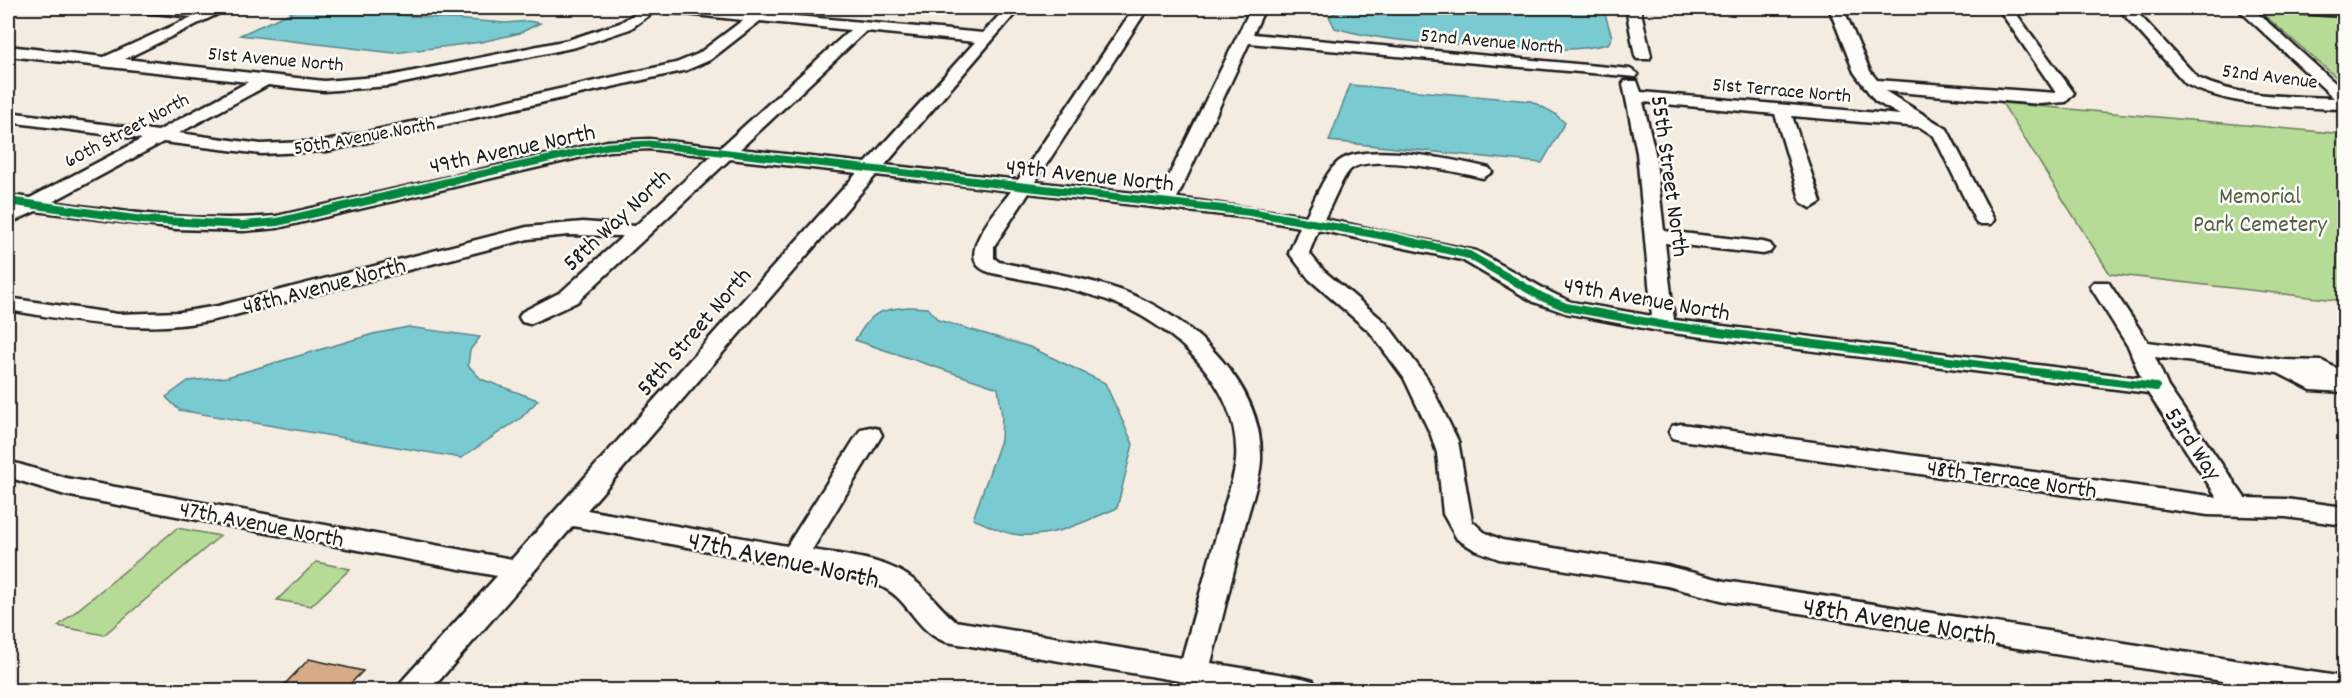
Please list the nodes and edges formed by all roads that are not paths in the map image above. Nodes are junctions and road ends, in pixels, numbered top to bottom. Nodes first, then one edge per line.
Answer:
1 (145, 8) edge
2 (652, 8) edge
3 (666, 8) edge
4 (1013, 8) edge
5 (1141, 8) edge
6 (1258, 8) edge
7 (1633, 8) edge
8 (1836, 8) edge
9 (2005, 8) edge
10 (2125, 8) edge
11 (2244, 8) edge
12 (2292, 8) edge
13 (216, 11) edge
14 (2344, 11) edge
15 (757, 16) junction
16 (863, 26) junction
17 (986, 38) junction
18 (1242, 38) junction
19 (8, 51) edge
20 (107, 62) junction
21 (1635, 67) junction
22 (265, 80) junction
23 (1873, 85) junction
24 (1633, 96) junction
25 (2344, 99) edge
26 (2344, 104) edge
27 (1782, 110) junction
28 (8, 117) edge
29 (1927, 123) junction
30 (162, 135) junction
31 (727, 152) junction
32 (872, 168) junction
33 (1483, 172) dead end
34 (1023, 186) junction
35 (8, 201) edge
36 (1166, 202) junction
37 (1811, 202) dead end
38 (33, 204) junction
39 (8, 218) edge
40 (1984, 220) dead end
41 (1311, 223) junction
42 (639, 232) junction
43 (1656, 236) junction
44 (1763, 248) dead end
45 (2101, 286) dead end
46 (8, 304) edge
47 (530, 317) dead end
48 (1664, 326) junction
49 (2140, 348) junction
50 (2284, 366) dead end
51 (2156, 387) junction
52 (1681, 432) dead end
53 (870, 435) dead end
54 (8, 469) edge
55 (2236, 505) junction
56 (567, 516) junction
57 (2344, 516) edge
58 (794, 556) junction
59 (518, 570) junction
60 (1194, 671) junction
61 (2344, 688) edge
62 (413, 690) edge
63 (1302, 690) edge

1 - 13 street
2 - 22 street, 51st Avenue North
3 - 15 street
4 - 17 street, 58th Street North
5 - 34 street
6 - 18 street
7 - 21 street, 55th Street North
8 - 23 street
9 - 23 street
10 - 26 street, 52nd Avenue
11 - 25 street
12 - 14 main road
13 - 20 street
15 - 16 street
15 - 30 street, 50th Avenue North
16 - 17 street
16 - 31 street, 58th Way North
17 - 32 street, 58th Street North
18 - 21 street, 52nd Avenue North
18 - 36 street
19 - 20 street, 51st Avenue North
20 - 22 street, 51st Avenue North
21 - 24 street, 55th Street North
22 - 30 street, 60th Street North
23 - 29 street
24 - 27 street, 51st Terrace North
24 - 43 street, 55th Street North
27 - 29 street, 51st Terrace North
27 - 37 street
28 - 30 street, 50th Avenue North
29 - 40 street
30 - 38 street, 60th Street North
31 - 32 street, 49th Avenue North
31 - 38 street, 49th Avenue North
31 - 42 street, 58th Way North
32 - 34 street, 49th Avenue North
32 - 56 street, 58th Street North
33 - 41 street
34 - 36 street, 49th Avenue North
34 - 60 street
35 - 38 street, 49th Avenue North
36 - 41 street, 49th Avenue North
38 - 39 street, 60th Street North
41 - 48 street, 49th Avenue North
41 - 61 street, 48th Avenue North
42 - 46 street, 48th Avenue North
42 - 47 street, 58th Way North
43 - 44 street
43 - 48 street, 55th Street North
45 - 49 street, 53rd Way
48 - 51 street, 49th Avenue North
49 - 50 street
49 - 51 street, 53rd Way
51 - 55 street, 53rd Way
52 - 55 street, 48th Terrace North
53 - 58 street
54 - 59 street, 47th Avenue North
55 - 57 street, 48th Terrace North
56 - 58 street, 47th Avenue North
56 - 59 street, 58th Street North
58 - 60 street, 47th Avenue North
59 - 62 street, 58th Street North
60 - 63 street, 47th Avenue North

